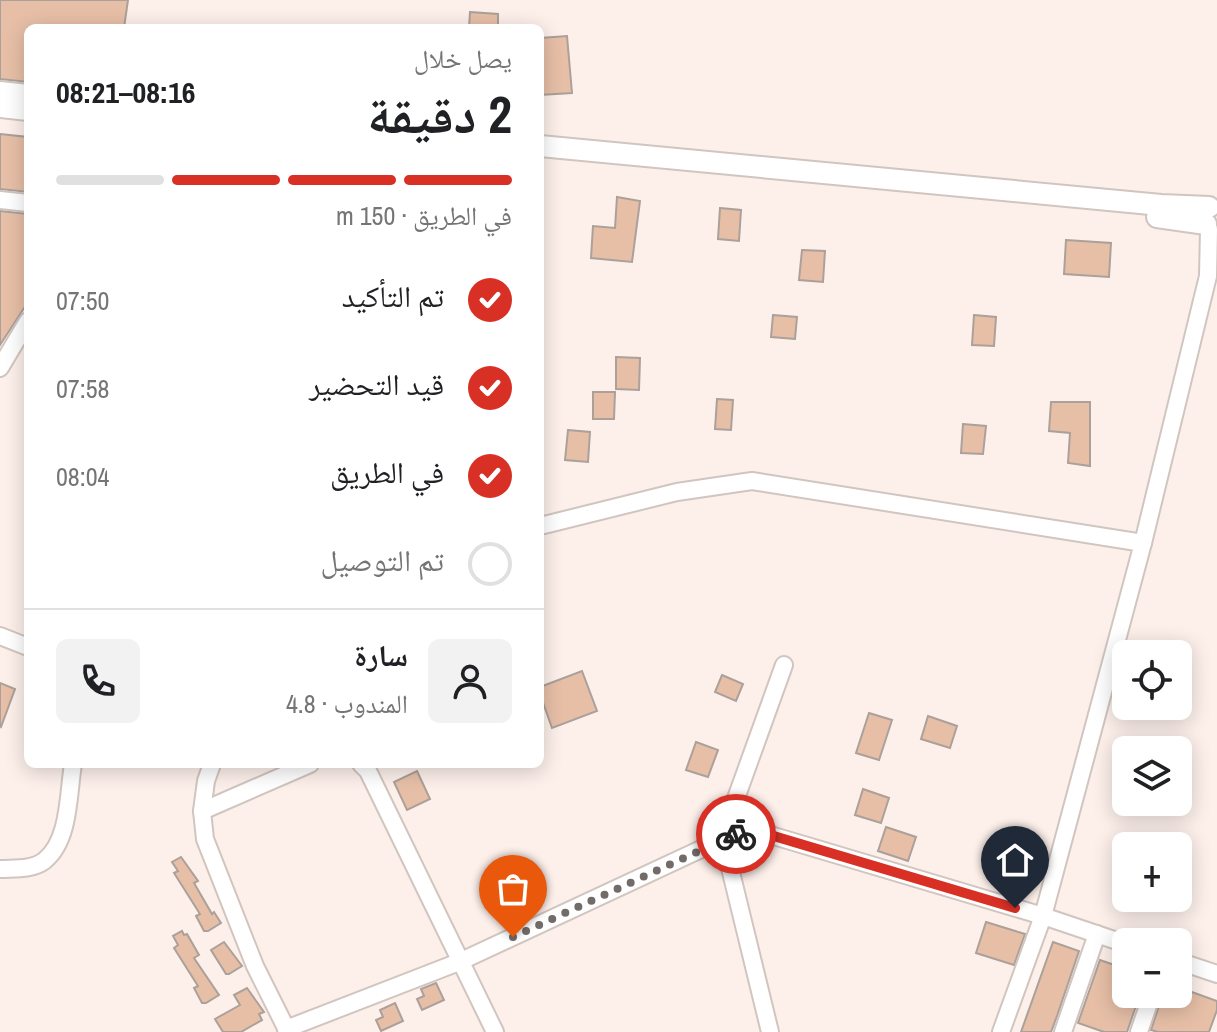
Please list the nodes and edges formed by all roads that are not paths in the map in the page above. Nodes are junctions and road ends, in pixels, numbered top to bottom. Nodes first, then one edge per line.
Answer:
1 (0, 92) edge
2 (24, 95) edge
3 (0, 107) edge
4 (24, 110) edge
5 (544, 146) edge
6 (544, 159) edge
7 (0, 200) edge
8 (24, 203) edge
9 (1212, 219) edge
10 (1217, 259) edge
11 (1208, 276) junction
12 (24, 328) edge
13 (0, 368) edge
14 (544, 525) edge
15 (1143, 543) junction
16 (0, 636) edge
17 (24, 645) edge
18 (784, 665) dead end
19 (72, 768) edge
20 (211, 768) edge
21 (301, 768) edge
22 (365, 768) edge
23 (202, 811) junction
24 (727, 837) junction
25 (0, 869) edge
26 (1043, 916) junction
27 (1097, 934) junction
28 (1112, 939) edge
29 (459, 962) junction
30 (1192, 966) edge
31 (1217, 974) edge
32 (1147, 1008) edge
33 (287, 1031) edge
34 (495, 1032) edge
35 (770, 1032) edge
36 (1001, 1032) edge
37 (1063, 1032) edge
38 (1139, 1032) edge

1 - 2 main road
3 - 4 main road
5 - 9 main road
6 - 9 main road
7 - 8 street
9 - 11 street
10 - 11 street
11 - 15 street
12 - 13 street
14 - 15 street
15 - 26 street
16 - 17 street
18 - 24 street
19 - 25 street
20 - 23 street
21 - 23 street
22 - 29 street
23 - 33 street
24 - 26 street
24 - 29 street
24 - 35 street
26 - 27 street
26 - 36 street
27 - 28 street
27 - 37 street
29 - 33 street
29 - 34 street
30 - 31 street
32 - 38 street

